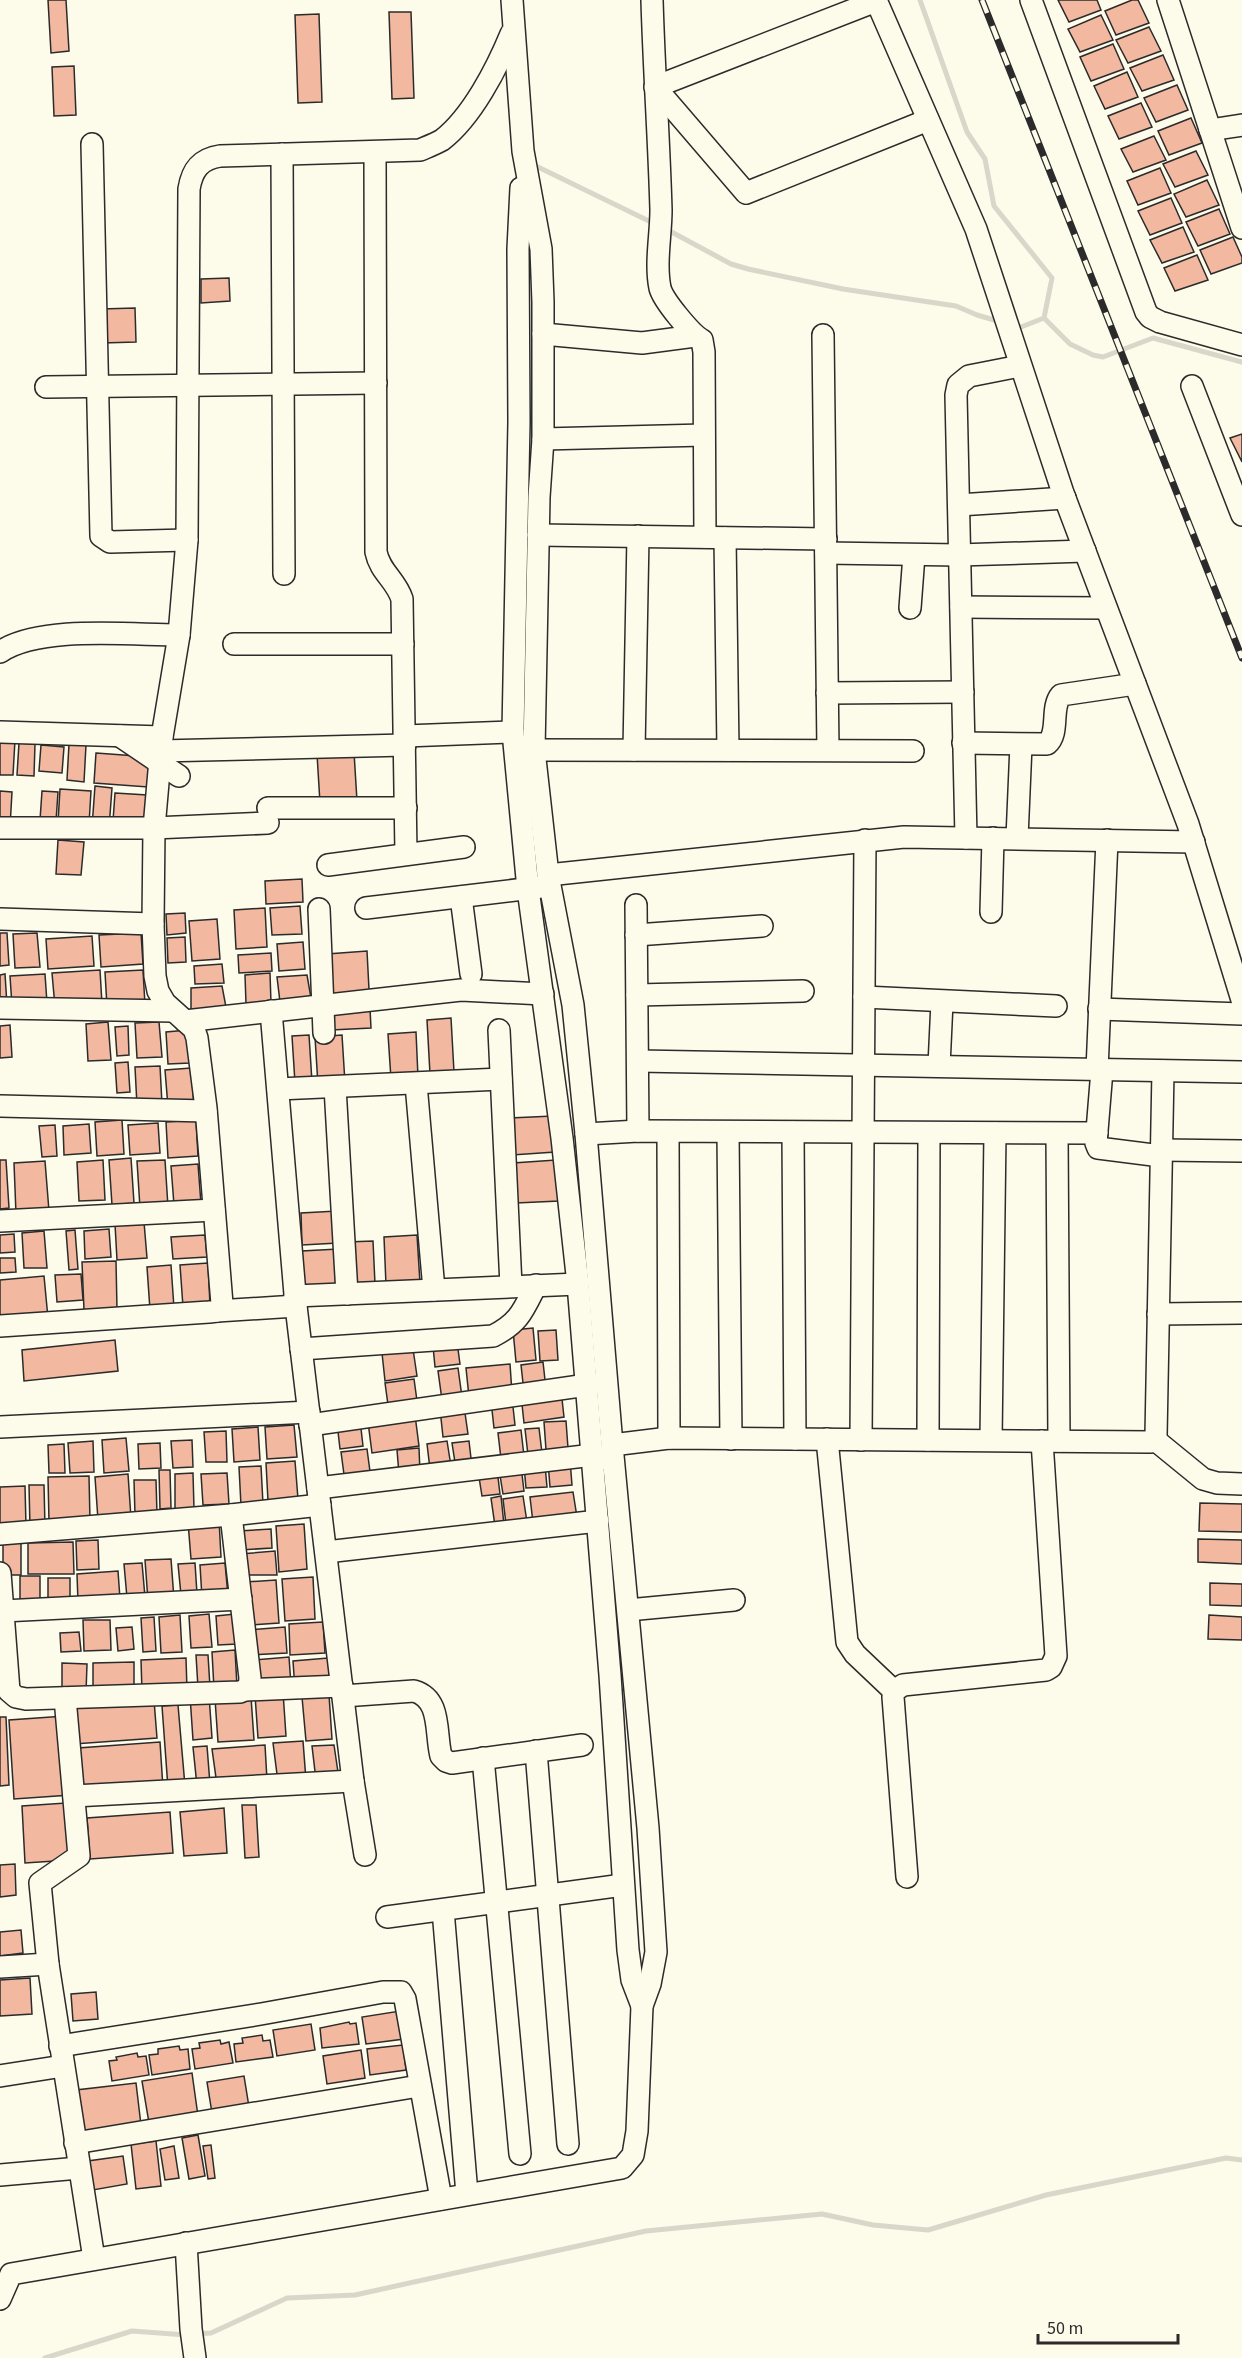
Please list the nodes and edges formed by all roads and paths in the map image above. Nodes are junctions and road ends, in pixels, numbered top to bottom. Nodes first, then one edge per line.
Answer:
1 (512, 0) edge
2 (652, 0) edge
3 (1031, 0) edge
4 (1168, 0) edge
5 (876, 1) edge
6 (513, 27) junction
7 (655, 87) junction
8 (928, 120) junction
9 (1242, 125) edge
10 (1210, 130) junction
11 (92, 144) dead end
12 (523, 151) junction
13 (375, 152) junction
14 (282, 154) junction
15 (1242, 228) edge
16 (543, 334) junction
17 (823, 334) dead end
18 (695, 336) junction
19 (1242, 345) edge
20 (1020, 366) junction
21 (376, 383) junction
22 (189, 384) junction
23 (283, 384) junction
24 (96, 385) junction
25 (1192, 386) dead end
26 (46, 387) dead end
27 (704, 435) junction
28 (543, 439) junction
29 (1065, 498) junction
30 (959, 505) junction
31 (1242, 515) edge
32 (538, 535) junction
33 (638, 536) junction
34 (715, 538) junction
35 (187, 540) junction
36 (826, 546) junction
37 (1085, 551) junction
38 (914, 555) junction
39 (959, 555) junction
40 (284, 574) dead end
41 (961, 607) junction
42 (910, 608) dead end
43 (1106, 608) junction
44 (179, 635) junction
45 (403, 644) junction
46 (234, 645) dead end
47 (0, 652) edge
48 (1135, 684) junction
49 (827, 693) junction
50 (963, 693) junction
51 (0, 732) edge
52 (513, 732) junction
53 (405, 741) junction
54 (963, 743) junction
55 (1021, 745) junction
56 (161, 750) junction
57 (534, 750) junction
58 (634, 750) junction
59 (728, 750) junction
60 (828, 750) junction
61 (913, 751) dead end
62 (179, 777) dead end
63 (406, 808) junction
64 (0, 828) edge
65 (154, 828) junction
66 (966, 838) junction
67 (993, 838) junction
68 (1017, 838) junction
69 (865, 840) junction
70 (1107, 840) junction
71 (1194, 842) junction
72 (464, 847) dead end
73 (406, 854) junction
74 (328, 865) dead end
75 (549, 881) junction
76 (528, 889) junction
77 (461, 897) junction
78 (636, 905) dead end
79 (366, 908) dead end
80 (319, 909) dead end
81 (991, 912) dead end
82 (0, 919) edge
83 (153, 924) junction
84 (762, 926) dead end
85 (636, 935) junction
86 (471, 974) dead end
87 (803, 991) dead end
88 (543, 994) junction
89 (637, 994) junction
90 (864, 997) junction
91 (1242, 1000) edge
92 (942, 1002) junction
93 (323, 1004) junction
94 (1056, 1006) dead end
95 (0, 1008) edge
96 (1099, 1009) junction
97 (271, 1011) junction
98 (1242, 1014) edge
99 (179, 1016) junction
100 (499, 1030) dead end
101 (324, 1033) dead end
102 (638, 1061) junction
103 (863, 1064) junction
104 (939, 1066) junction
105 (1099, 1070) junction
106 (1163, 1071) junction
107 (1242, 1072) edge
108 (501, 1079) junction
109 (416, 1084) junction
110 (335, 1087) junction
111 (278, 1089) junction
112 (0, 1106) edge
113 (206, 1111) junction
114 (638, 1131) junction
115 (668, 1132) junction
116 (728, 1132) junction
117 (793, 1132) junction
118 (862, 1132) junction
119 (929, 1133) junction
120 (995, 1133) junction
121 (1097, 1133) junction
122 (586, 1134) junction
123 (1058, 1134) junction
124 (1242, 1151) edge
125 (1161, 1153) junction
126 (214, 1210) junction
127 (0, 1221) edge
128 (578, 1284) junction
129 (536, 1285) junction
130 (511, 1286) junction
131 (434, 1290) junction
132 (347, 1294) junction
133 (296, 1301) junction
134 (217, 1311) junction
135 (1242, 1312) edge
136 (1158, 1314) junction
137 (0, 1326) edge
138 (301, 1348) junction
139 (587, 1385) junction
140 (310, 1418) junction
141 (0, 1427) edge
142 (669, 1438) junction
143 (731, 1439) junction
144 (795, 1439) junction
145 (827, 1439) junction
146 (1154, 1439) junction
147 (861, 1440) junction
148 (928, 1440) junction
149 (991, 1440) junction
150 (1050, 1441) junction
151 (613, 1453) junction
152 (593, 1455) junction
153 (1242, 1484) edge
154 (319, 1496) junction
155 (231, 1515) junction
156 (598, 1521) junction
157 (0, 1534) edge
158 (326, 1552) junction
159 (0, 1573) edge
160 (241, 1599) junction
161 (734, 1600) dead end
162 (628, 1610) junction
163 (3, 1611) junction
164 (4, 1674) edge
165 (245, 1690) junction
166 (342, 1691) junction
167 (894, 1691) junction
168 (65, 1698) junction
169 (582, 1745) dead end
170 (536, 1751) junction
171 (483, 1758) junction
172 (353, 1781) junction
173 (74, 1796) junction
174 (365, 1855) dead end
175 (907, 1877) dead end
176 (622, 1886) junction
177 (549, 1895) junction
178 (498, 1902) junction
179 (443, 1910) junction
180 (387, 1917) dead end
181 (48, 1964) junction
182 (0, 1967) edge
183 (642, 2006) junction
184 (61, 2056) junction
185 (0, 2076) edge
186 (420, 2086) junction
187 (75, 2143) junction
188 (568, 2144) dead end
189 (520, 2154) dead end
190 (79, 2168) junction
191 (0, 2175) edge
192 (467, 2194) junction
193 (441, 2199) junction
194 (186, 2243) junction
195 (94, 2259) junction
196 (1, 2294) edge
197 (195, 2358) edge

1 - 6 street
2 - 7 street
3 - 19 street
4 - 10 street
5 - 7 street
5 - 8 street
6 - 12 street
6 - 13 street
7 - 8 street
7 - 18 street
8 - 20 street
9 - 10 street
10 - 15 street
11 - 24 street
12 - 16 street
12 - 52 street
13 - 14 street
13 - 21 street
14 - 22 street
14 - 23 street
16 - 18 street
16 - 28 street
17 - 36 street
18 - 27 street
20 - 29 street
20 - 30 street
21 - 23 street
21 - 45 street
22 - 23 street
22 - 24 street
22 - 35 street
23 - 40 street
24 - 26 street
24 - 35 street
25 - 31 street
27 - 28 street
27 - 34 street
28 - 32 street
29 - 30 street
29 - 37 street
30 - 39 street
32 - 33 street
32 - 57 street
33 - 34 street
33 - 58 street
34 - 36 street
34 - 59 street
35 - 44 street
36 - 38 street
36 - 49 street
37 - 39 street
37 - 43 street
38 - 39 street
38 - 42 street
39 - 41 street
41 - 43 street
41 - 50 street
43 - 48 street
44 - 47 street
44 - 56 street
45 - 46 street
45 - 53 street
48 - 55 street
48 - 71 street
49 - 50 street
49 - 60 street
50 - 54 street
51 - 56 street
52 - 53 street
52 - 76 street
53 - 56 street
53 - 63 street
54 - 55 street
54 - 66 street
55 - 68 street
56 - 62 street
56 - 65 street
57 - 58 street
57 - 75 street
58 - 59 street
59 - 60 street
60 - 61 street
63 - 65 street
63 - 73 street
64 - 65 street
65 - 83 street
66 - 67 street
66 - 69 street
67 - 68 street
67 - 81 street
68 - 70 street
69 - 75 street
69 - 90 street
70 - 71 street
70 - 96 street
71 - 91 street
72 - 73 street
73 - 74 street
75 - 76 street
75 - 122 street
76 - 77 street
76 - 88 street
77 - 79 street
77 - 86 street
78 - 85 street
80 - 93 street
82 - 83 street
83 - 99 street
84 - 85 street
85 - 89 street
87 - 89 street
88 - 93 street
88 - 128 street
89 - 102 street
90 - 92 street
90 - 103 street
92 - 94 street
92 - 104 street
93 - 97 street
93 - 101 street
95 - 99 street
96 - 98 street
96 - 105 street
97 - 99 street
97 - 111 street
99 - 113 street
100 - 108 street
102 - 103 street
102 - 114 street
103 - 104 street
103 - 118 street
104 - 105 street
105 - 106 street
105 - 121 street
106 - 107 street
106 - 125 street
108 - 109 street
108 - 130 street
109 - 110 street
109 - 131 street
110 - 111 street
110 - 132 street
111 - 133 street
112 - 113 street
113 - 126 street
114 - 115 street
114 - 122 street
115 - 116 street
115 - 142 street
116 - 117 street
116 - 143 street
117 - 118 street
117 - 144 street
118 - 119 street
118 - 147 street
119 - 120 street
119 - 148 street
120 - 123 street
120 - 149 street
121 - 123 street
121 - 125 street
122 - 151 street
123 - 150 street
124 - 125 street
125 - 136 street
126 - 127 street
126 - 134 street
128 - 129 street
128 - 139 street
129 - 130 street
129 - 138 street
130 - 131 street
131 - 132 street
132 - 133 street
133 - 134 street
133 - 138 street
134 - 137 street
135 - 136 street
136 - 146 street
138 - 140 street
139 - 140 street
139 - 152 street
140 - 141 street
140 - 154 street
142 - 143 street
142 - 151 street
143 - 144 street
144 - 145 street
145 - 147 street
145 - 167 street
146 - 150 street
146 - 153 street
147 - 148 street
148 - 149 street
149 - 150 street
150 - 167 street
151 - 152 street
151 - 162 street
152 - 154 street
152 - 156 street
154 - 155 street
154 - 158 street
155 - 157 street
155 - 160 street
156 - 158 street
156 - 176 street
158 - 166 street
159 - 163 street
160 - 163 street
160 - 165 street
161 - 162 street
162 - 183 street
163 - 164 street
164 - 168 street
165 - 166 street
165 - 168 street
166 - 171 street
166 - 172 street
167 - 175 street
168 - 173 street
169 - 170 street
170 - 171 street
170 - 177 street
171 - 178 street
172 - 173 street
172 - 174 street
173 - 181 street
176 - 177 street
176 - 183 street
177 - 178 street
177 - 188 street
178 - 179 street
178 - 189 street
179 - 180 street
179 - 192 street
181 - 182 street
181 - 184 street
183 - 192 street
184 - 185 street
184 - 186 street
184 - 187 street
186 - 187 street
186 - 193 street
187 - 190 street
190 - 191 street
190 - 195 street
192 - 193 street
193 - 194 street
194 - 195 street
194 - 197 street
195 - 196 street

